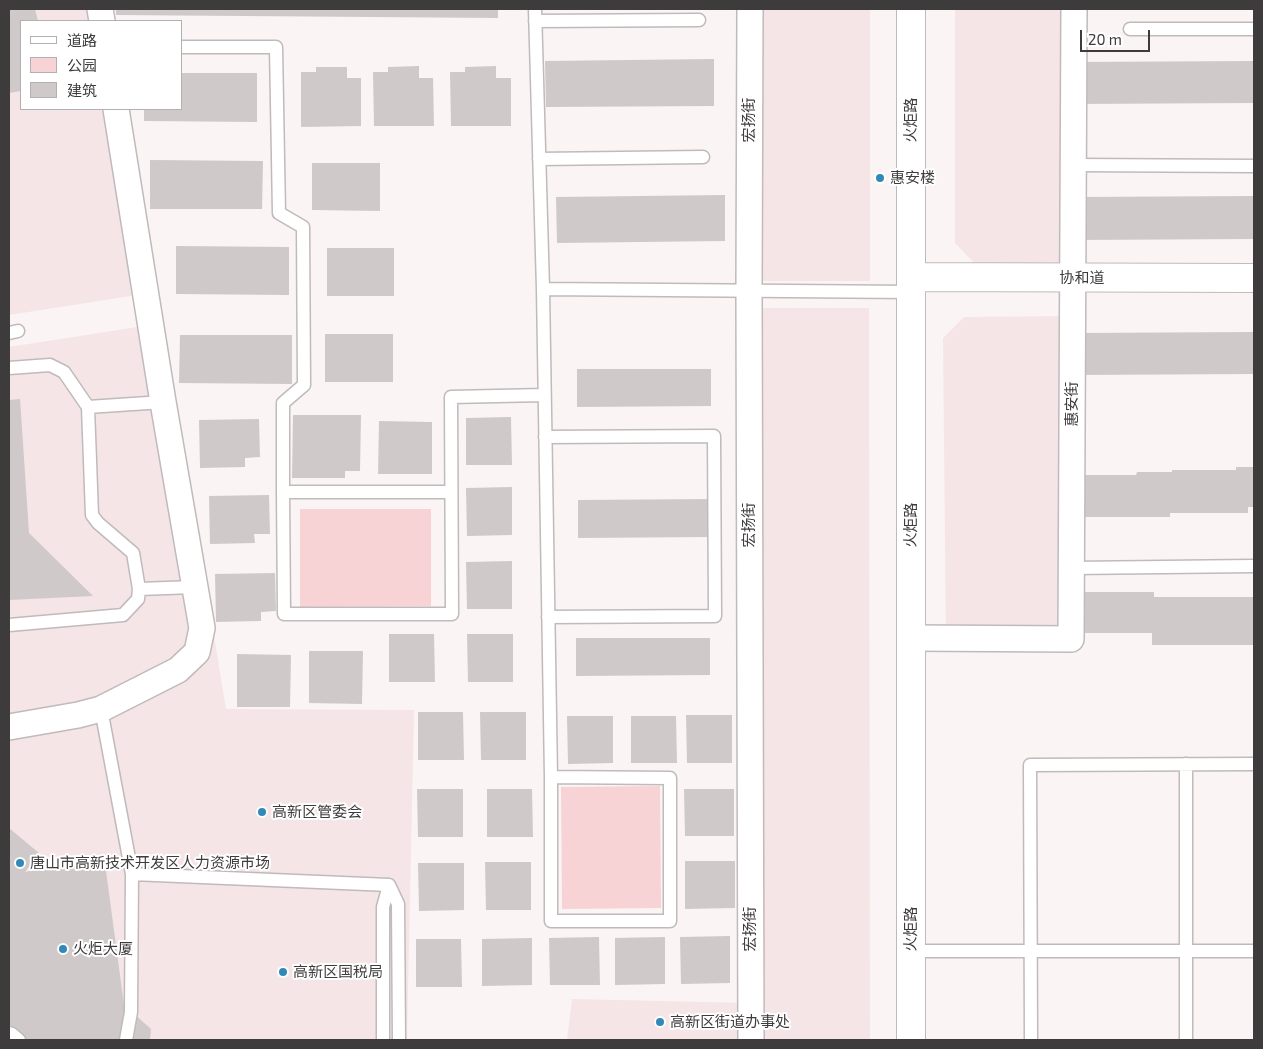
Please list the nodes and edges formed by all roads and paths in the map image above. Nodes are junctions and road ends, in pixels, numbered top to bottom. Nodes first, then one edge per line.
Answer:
1 (750, 9) edge
2 (911, 9) edge
3 (1074, 9) edge
4 (535, 15) edge
5 (699, 20) dead end
6 (1130, 29) dead end
7 (1254, 30) edge
8 (182, 47) edge
9 (116, 110) edge
10 (703, 157) dead end
11 (539, 158) junction
12 (1073, 165) junction
13 (1254, 166) edge
14 (1073, 278) junction
15 (1254, 278) edge
16 (911, 285) junction
17 (543, 289) junction
18 (749, 290) junction
19 (9, 368) edge
20 (544, 395) junction
21 (164, 402) junction
22 (88, 407) junction
23 (545, 437) junction
24 (283, 492) junction
25 (451, 492) junction
26 (1254, 566) edge
27 (1072, 568) junction
28 (194, 587) junction
29 (139, 589) junction
30 (548, 617) junction
31 (9, 625) edge
32 (911, 638) junction
33 (100, 709) junction
34 (9, 727) edge
35 (1186, 764) junction
36 (1254, 764) edge
37 (551, 777) junction
38 (132, 874) junction
39 (389, 885) junction
40 (911, 951) junction
41 (1031, 951) junction
42 (1186, 951) junction
43 (1254, 951) edge
44 (9, 1033) edge
45 (19, 1040) edge
46 (126, 1040) edge
47 (383, 1040) edge
48 (399, 1040) edge
49 (750, 1040) edge
50 (911, 1040) edge
51 (1031, 1040) edge
52 (1186, 1040) edge

1 - 18 street, 宏扬街
2 - 16 street, 火炬路
3 - 12 street, 惠安街
4 - 5 lane
4 - 11 lane
6 - 7 lane
8 - 24 lane
9 - 21 street
10 - 11 lane
11 - 17 lane
12 - 13 lane
12 - 14 street, 惠安街
14 - 15 street, 协和道
14 - 16 street, 协和道
14 - 27 street, 惠安街
16 - 18 lane
16 - 32 street, 火炬路
17 - 18 lane
17 - 20 lane
18 - 49 street, 宏扬街
19 - 22 lane
20 - 23 lane
20 - 25 lane
21 - 22 lane
21 - 28 street
22 - 29 lane
23 - 30 lane
23 - 30 lane
24 - 25 lane
24 - 25 lane
26 - 27 lane
27 - 32 street, 惠安街
28 - 29 lane
28 - 33 street
29 - 31 lane
30 - 37 lane
32 - 40 street, 火炬路
33 - 34 street
33 - 38 lane
35 - 36 lane
35 - 41 lane
35 - 42 lane
37 - 37 lane
38 - 39 lane
38 - 46 lane
39 - 47 lane
39 - 48 lane
40 - 41 lane
40 - 50 street, 火炬路
41 - 42 lane
41 - 51 lane
42 - 43 lane
42 - 52 lane
44 - 45 lane

